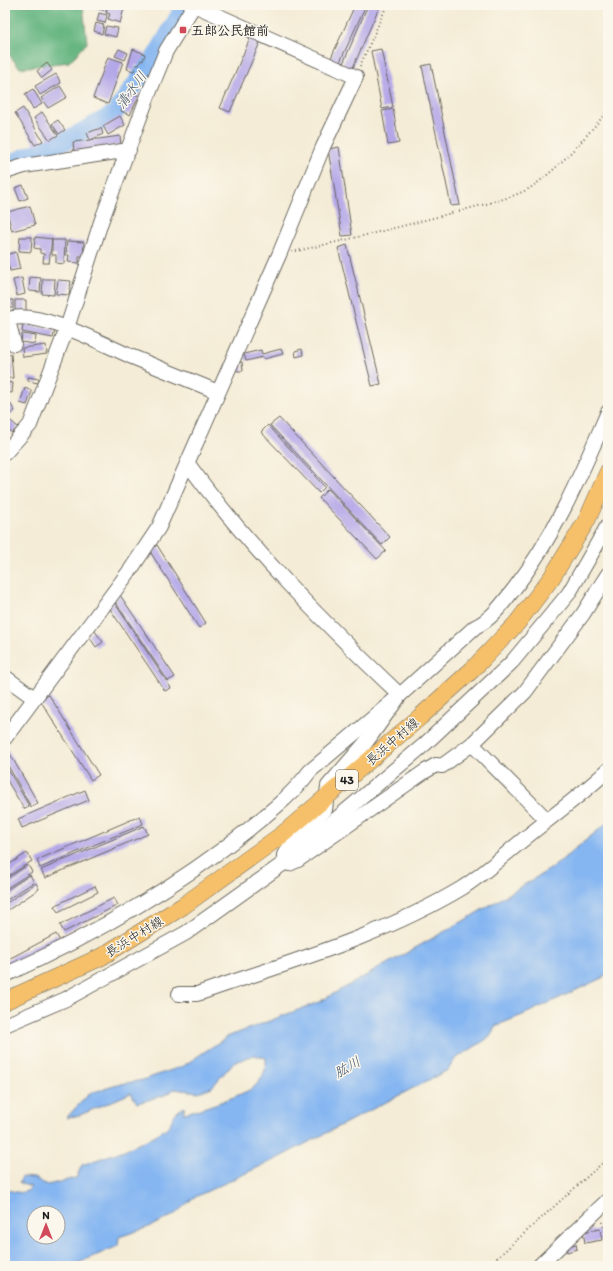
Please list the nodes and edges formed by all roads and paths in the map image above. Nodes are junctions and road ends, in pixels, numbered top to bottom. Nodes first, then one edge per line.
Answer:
1 (194, 5) edge
2 (387, 5) edge
3 (356, 77) junction
4 (608, 111) edge
5 (129, 150) junction
6 (5, 172) edge
7 (279, 255) junction
8 (67, 328) junction
9 (14, 344) dead end
10 (218, 392) junction
11 (608, 412) edge
12 (5, 453) edge
13 (188, 464) junction
14 (608, 472) edge
15 (608, 525) edge
16 (608, 574) edge
17 (5, 677) edge
18 (400, 695) junction
19 (34, 698) junction
20 (5, 738) edge
21 (472, 744) junction
22 (608, 770) edge
23 (326, 797) junction
24 (547, 820) junction
25 (284, 863) junction
26 (5, 975) edge
27 (179, 994) dead end
28 (5, 1001) edge
29 (5, 1025) edge
30 (608, 1158) edge
31 (603, 1205) edge
32 (608, 1238) edge
33 (488, 1266) edge
34 (539, 1266) edge

1 - 3 street
1 - 5 street
2 - 3 path
3 - 7 street
4 - 7 path
5 - 6 street
5 - 8 street
7 - 10 street
8 - 9 street
8 - 10 street
8 - 12 street
10 - 13 street
11 - 18 street
13 - 18 street
13 - 19 street
14 - 23 main road, 長浜中村線 / 43
15 - 25 street
16 - 21 street
17 - 19 street
18 - 23 street
18 - 26 street
19 - 20 street
21 - 24 street
21 - 25 street
22 - 24 street
23 - 25 street
23 - 28 main road, 長浜中村線 / 43
24 - 27 street
25 - 29 street
30 - 33 path
31 - 32 path
31 - 34 street

